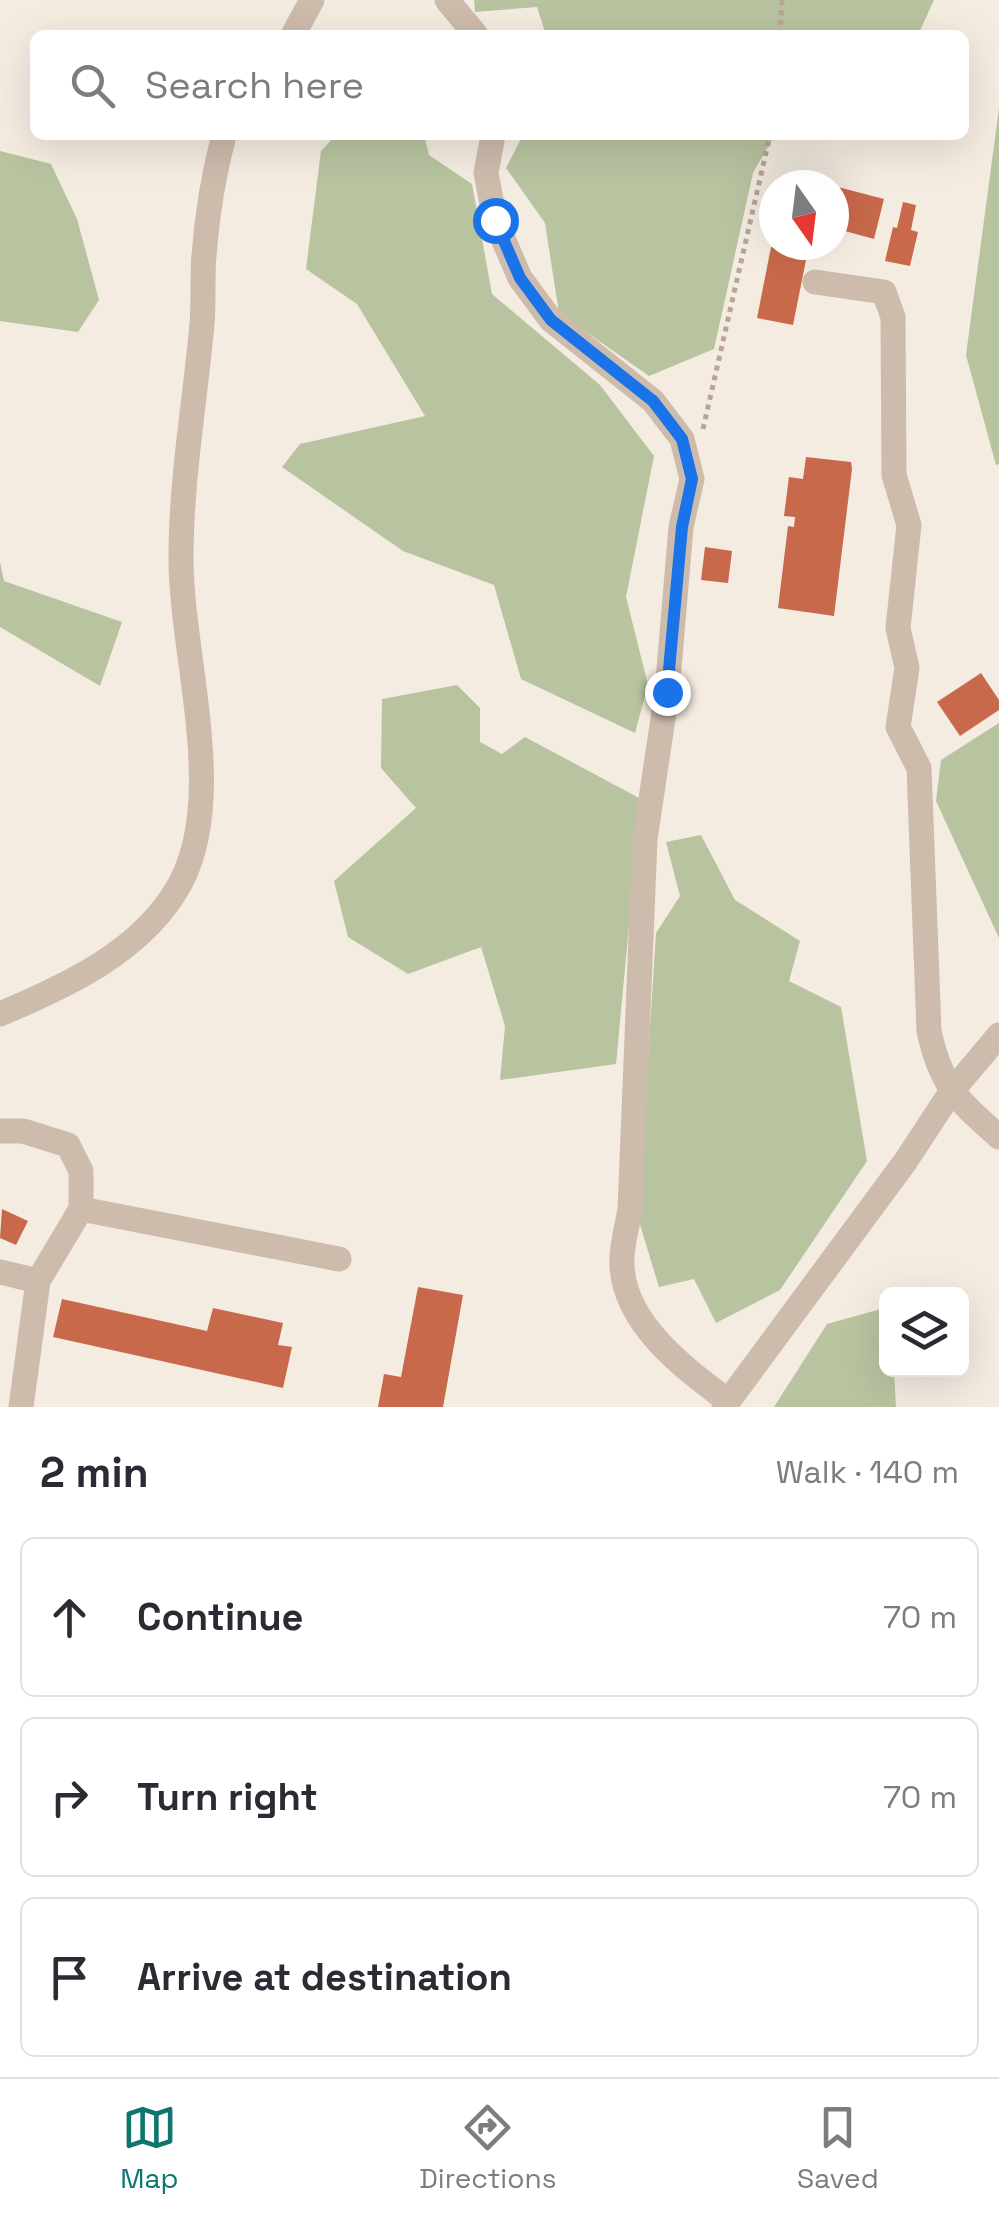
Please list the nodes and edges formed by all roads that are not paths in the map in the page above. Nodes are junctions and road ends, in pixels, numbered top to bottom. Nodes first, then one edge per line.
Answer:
1 (312, 0) edge
2 (447, 0) edge
3 (296, 30) edge
4 (472, 30) edge
5 (223, 140) edge
6 (492, 140) edge
7 (814, 282) dead end
8 (0, 1014) edge
9 (999, 1035) edge
10 (951, 1092) junction
11 (0, 1132) edge
12 (999, 1137) edge
13 (81, 1209) junction
14 (339, 1259) dead end
15 (0, 1272) edge
16 (38, 1282) junction
17 (726, 1404) edge
18 (21, 1407) edge

1 - 3 street
2 - 4 street
5 - 8 street
6 - 17 street
7 - 10 street
9 - 10 street
10 - 12 street
10 - 17 street
11 - 13 street
13 - 14 street
13 - 16 street
15 - 16 street
16 - 18 street

